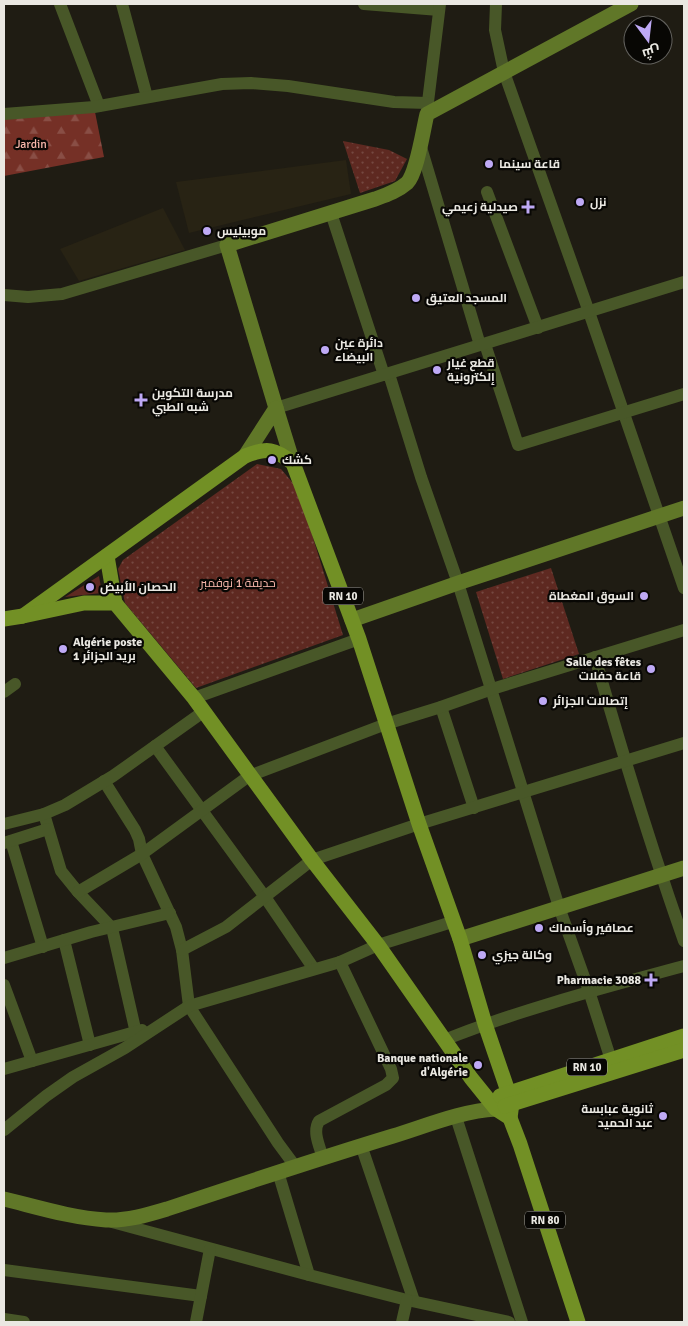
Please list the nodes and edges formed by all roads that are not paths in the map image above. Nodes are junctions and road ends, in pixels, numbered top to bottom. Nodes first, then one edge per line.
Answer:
1 (60, 4) edge
2 (122, 4) edge
3 (364, 4) edge
4 (496, 4) edge
5 (631, 4) edge
6 (440, 7) edge
7 (504, 72) junction
8 (147, 97) junction
9 (99, 106) junction
10 (428, 109) junction
11 (4, 114) edge
12 (420, 144) junction
13 (487, 192) dead end
14 (331, 213) junction
15 (227, 245) junction
16 (684, 282) edge
17 (4, 294) edge
18 (590, 312) junction
19 (538, 328) junction
20 (483, 345) junction
21 (386, 374) junction
22 (684, 394) edge
23 (276, 408) junction
24 (624, 413) junction
25 (245, 456) junction
26 (293, 463) junction
27 (684, 508) edge
28 (660, 517) junction
29 (107, 556) junction
30 (458, 583) junction
31 (684, 588) edge
32 (115, 603) junction
33 (23, 616) junction
34 (4, 619) edge
35 (352, 620) junction
36 (4, 628) edge
37 (684, 630) edge
38 (359, 639) junction
39 (595, 657) junction
40 (15, 684) dead end
41 (492, 689) junction
42 (4, 692) edge
43 (194, 698) junction
44 (441, 707) junction
45 (203, 712) junction
46 (386, 724) junction
47 (684, 742) edge
48 (156, 746) junction
49 (625, 761) junction
50 (249, 776) junction
51 (104, 781) junction
52 (524, 792) junction
53 (474, 808) junction
54 (202, 810) junction
55 (44, 814) junction
56 (4, 824) edge
57 (419, 824) junction
58 (48, 829) junction
59 (7, 842) edge
60 (142, 854) junction
61 (312, 860) junction
62 (684, 868) edge
63 (661, 875) junction
64 (78, 892) junction
65 (264, 896) junction
66 (559, 907) junction
67 (170, 912) junction
68 (452, 922) junction
69 (112, 928) junction
70 (460, 939) junction
71 (64, 940) junction
72 (684, 941) edge
73 (378, 945) junction
74 (43, 946) junction
75 (182, 950) junction
76 (4, 958) edge
77 (340, 962) junction
78 (684, 966) edge
79 (314, 969) junction
80 (4, 985) edge
81 (589, 992) junction
82 (189, 1006) junction
83 (167, 1020) junction
84 (485, 1024) junction
85 (136, 1032) junction
86 (684, 1036) edge
87 (444, 1040) junction
88 (90, 1045) junction
89 (684, 1050) edge
90 (611, 1060) junction
91 (32, 1061) junction
92 (4, 1069) edge
93 (511, 1098) junction
94 (489, 1106) junction
95 (456, 1117) junction
96 (510, 1118) junction
97 (4, 1130) edge
98 (361, 1145) junction
99 (323, 1158) junction
100 (295, 1166) junction
101 (278, 1172) junction
102 (4, 1199) edge
103 (108, 1220) junction
104 (210, 1249) junction
105 (4, 1270) edge
106 (309, 1275) junction
107 (201, 1296) junction
108 (410, 1300) junction
109 (4, 1319) edge
110 (24, 1322) edge
111 (196, 1322) edge
112 (402, 1322) edge
113 (503, 1322) edge
114 (522, 1322) edge
115 (578, 1322) edge

1 - 9 street
2 - 8 street
3 - 6 street
4 - 7 street
5 - 7 street
6 - 10 street
7 - 10 street
7 - 18 street
8 - 9 street
8 - 10 street
9 - 11 street
10 - 12 street
12 - 14 street
12 - 20 street
13 - 19 street
14 - 15 street
14 - 21 street
15 - 17 street
15 - 23 street
16 - 18 street
18 - 19 street
18 - 24 street
19 - 20 street
20 - 21 street
20 - 24 street
21 - 23 street
21 - 30 street
22 - 24 street
23 - 25 street
23 - 26 street
24 - 28 street
25 - 26 main road
25 - 29 main road
26 - 35 main road, RN 10
27 - 28 street
28 - 30 street
28 - 31 street
29 - 32 main road
29 - 33 main road
30 - 35 street
30 - 41 street
32 - 33 main road
32 - 43 main road
33 - 34 main road
33 - 36 street
35 - 38 main road, RN 10
37 - 39 street
38 - 43 street
38 - 46 main road, RN 10
39 - 41 street
39 - 49 street
40 - 42 street
41 - 44 street
41 - 52 street
43 - 45 main road
44 - 46 street
44 - 53 street
45 - 48 street
45 - 50 main road
46 - 50 street
46 - 57 main road, RN 10
47 - 49 street
48 - 51 street
48 - 54 street
49 - 52 street
49 - 63 street
50 - 54 street
50 - 61 main road
51 - 55 street
51 - 60 street
52 - 53 street
52 - 66 street
53 - 57 street
54 - 60 street
54 - 65 street
55 - 56 street
55 - 58 street
57 - 61 street
57 - 68 main road, RN 10
58 - 59 street
58 - 64 street
59 - 74 street
60 - 64 street
60 - 67 street
61 - 65 street
61 - 73 main road
62 - 63 street
63 - 66 street
63 - 72 street
64 - 69 street
65 - 75 street
65 - 79 street
66 - 70 street
66 - 81 street
67 - 69 street
67 - 75 street
68 - 70 main road, RN 10
68 - 73 street
69 - 71 street
69 - 85 street
70 - 84 main road, RN 10
71 - 74 street
71 - 88 street
73 - 77 street
73 - 87 main road
74 - 76 street
75 - 82 street
77 - 79 street
77 - 99 street
78 - 81 street
79 - 82 street
80 - 91 street
81 - 84 street
81 - 90 street
82 - 83 street
82 - 100 street
83 - 85 street
83 - 97 street
84 - 87 street
84 - 93 main road, RN 10
85 - 88 street
86 - 90 main road, RN 10
87 - 94 main road
88 - 91 street
89 - 93 main road, RN 10
90 - 93 main road, RN 10
91 - 92 street
93 - 94 main road, RN 10
93 - 96 main road, RN 10
94 - 95 street
94 - 96 main road
95 - 98 street
95 - 114 street
96 - 115 main road, RN 80
98 - 99 street
98 - 108 street
99 - 100 street
100 - 101 street
101 - 103 street
101 - 106 street
102 - 103 street
103 - 104 street
104 - 106 street
104 - 107 street
105 - 107 street
106 - 108 street
107 - 111 street
108 - 112 street
108 - 113 street
109 - 110 street

